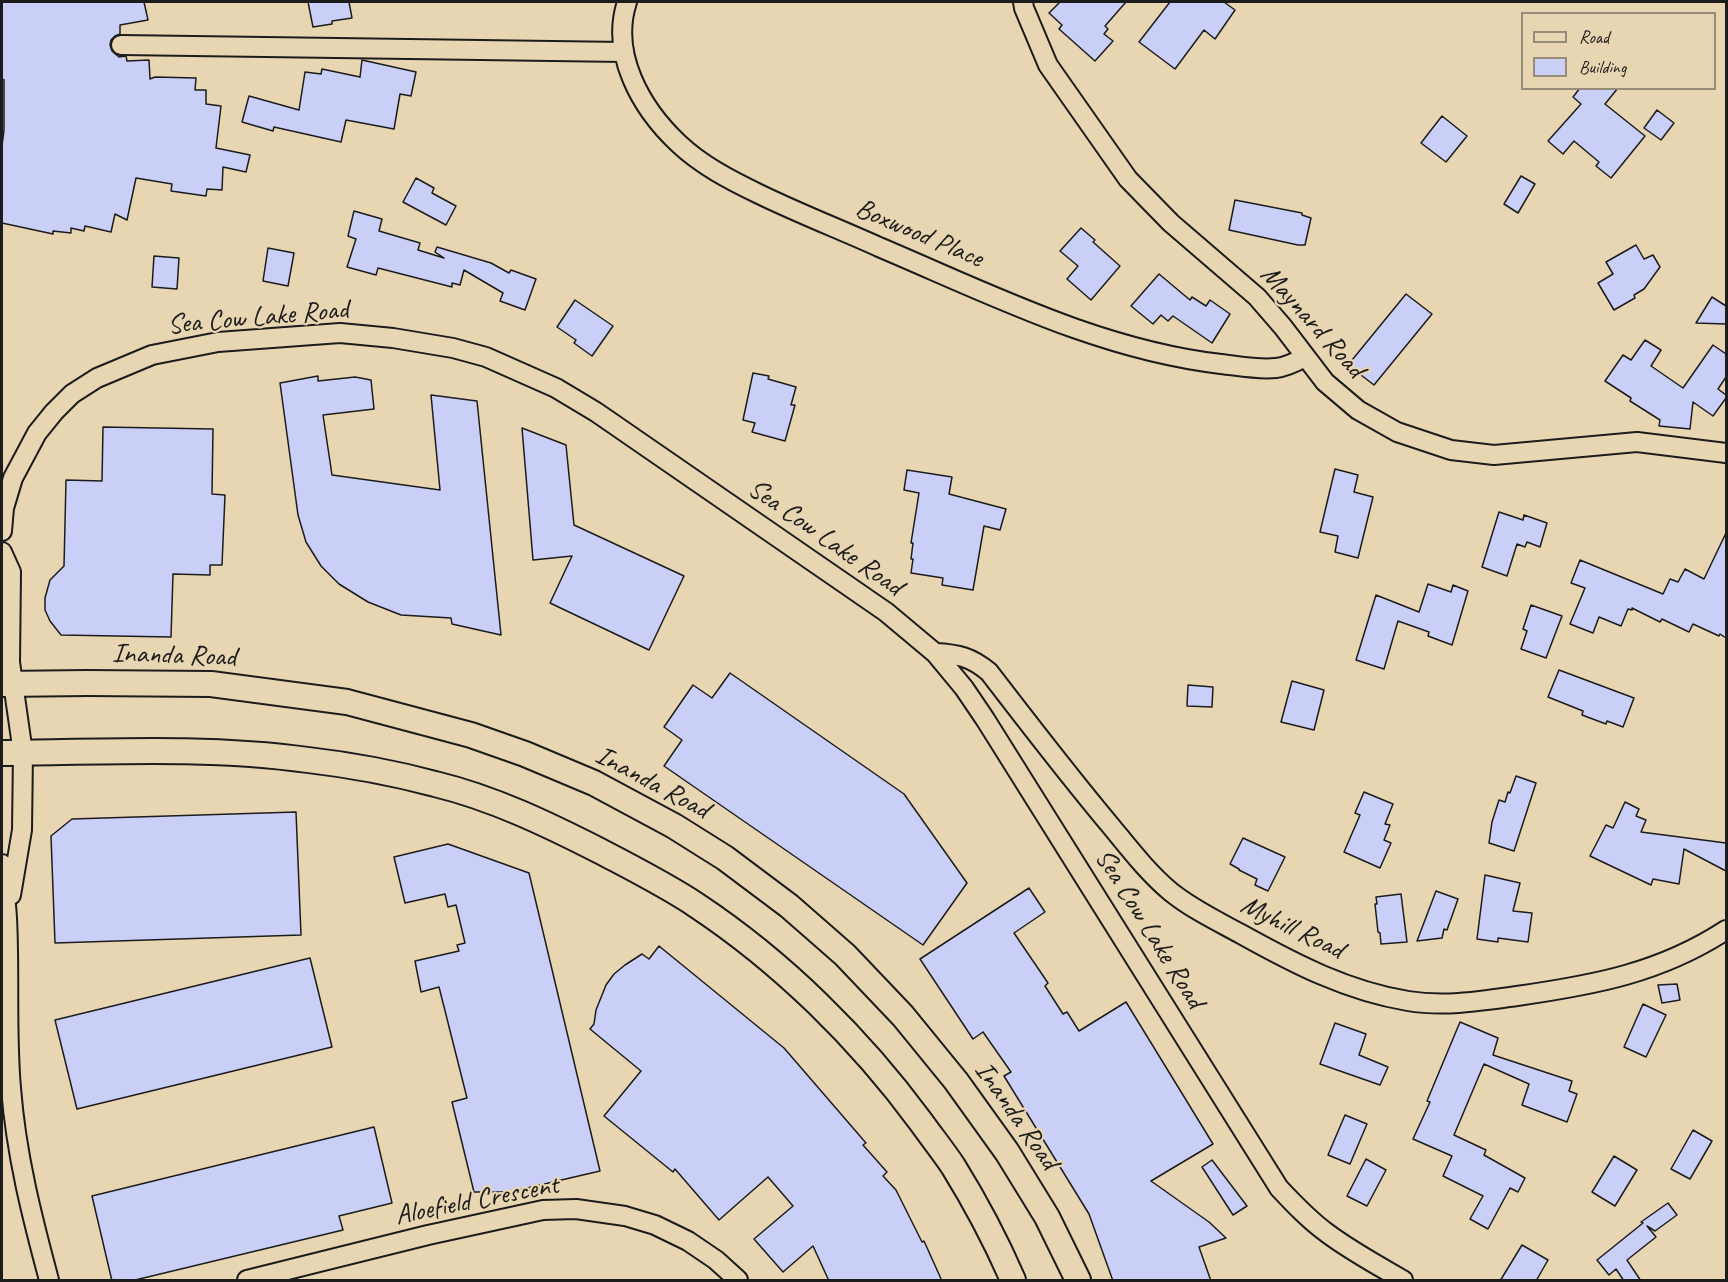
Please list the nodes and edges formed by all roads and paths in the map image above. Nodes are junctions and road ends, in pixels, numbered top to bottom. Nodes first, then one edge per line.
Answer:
1 (627, 2) edge
2 (1023, 2) edge
3 (121, 45) dead end
4 (624, 52) junction
5 (1305, 357) junction
6 (1726, 453) edge
7 (3, 508) edge
8 (2, 531) edge
9 (2, 552) edge
10 (935, 653) junction
11 (7, 684) edge
12 (12, 753) edge
13 (2, 864) edge
14 (7, 917) junction
15 (1726, 930) edge
16 (49, 1281) edge
17 (247, 1281) edge
18 (738, 1281) edge
19 (1013, 1281) edge
20 (1078, 1281) edge
21 (1403, 1281) edge

1 - 4 street, Boxwood Place
2 - 5 street, Maynard Road
3 - 4 street
4 - 5 street, Boxwood Place
5 - 6 street, Maynard Road
7 - 8 street, Sea Cow Lake Road
7 - 10 street, Sea Cow Lake Road
9 - 11 street
10 - 15 street, Myhill Road
10 - 21 street, Sea Cow Lake Road
11 - 12 street
11 - 20 main road, Inanda Road
12 - 14 street
12 - 19 main road
13 - 14 street
14 - 16 street
17 - 18 street, Aloefield Crescent

